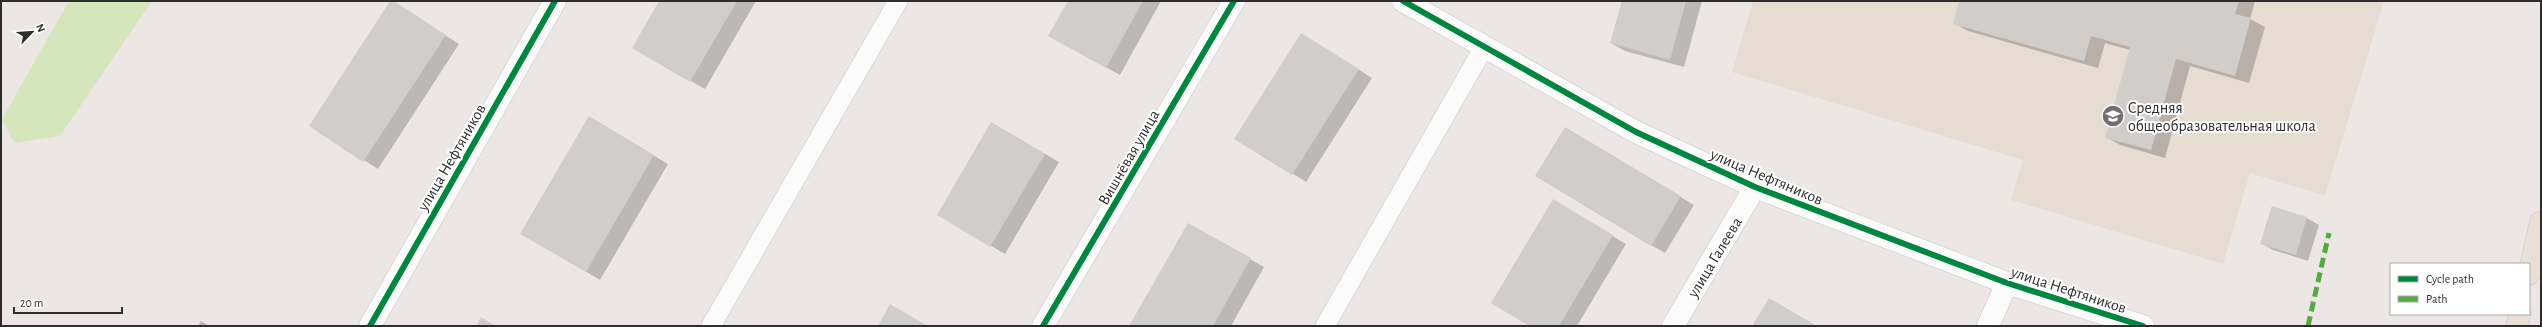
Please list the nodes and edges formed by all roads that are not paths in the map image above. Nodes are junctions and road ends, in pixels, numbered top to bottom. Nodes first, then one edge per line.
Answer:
1 (555, 1) edge
2 (898, 1) edge
3 (1234, 1) edge
4 (1403, 1) edge
5 (1484, 47) junction
6 (1755, 187) junction
7 (2541, 222) edge
8 (2530, 270) edge
9 (2007, 283) junction
10 (2520, 315) edge
11 (370, 326) edge
12 (711, 326) edge
13 (1043, 326) edge
14 (1325, 326) edge
15 (1673, 326) edge
16 (1988, 326) edge
17 (2143, 326) edge
18 (2517, 326) edge

1 - 11 street, улица Нефтяников
2 - 12 lane
3 - 13 street, Вишнёвая улица
4 - 5 street, улица Нефтяников
5 - 6 street, улица Нефтяников
5 - 14 lane
6 - 9 street, улица Нефтяников
6 - 15 street, улица Галеева
7 - 8 main road
9 - 16 street
9 - 17 street, улица Нефтяников
10 - 18 main road

